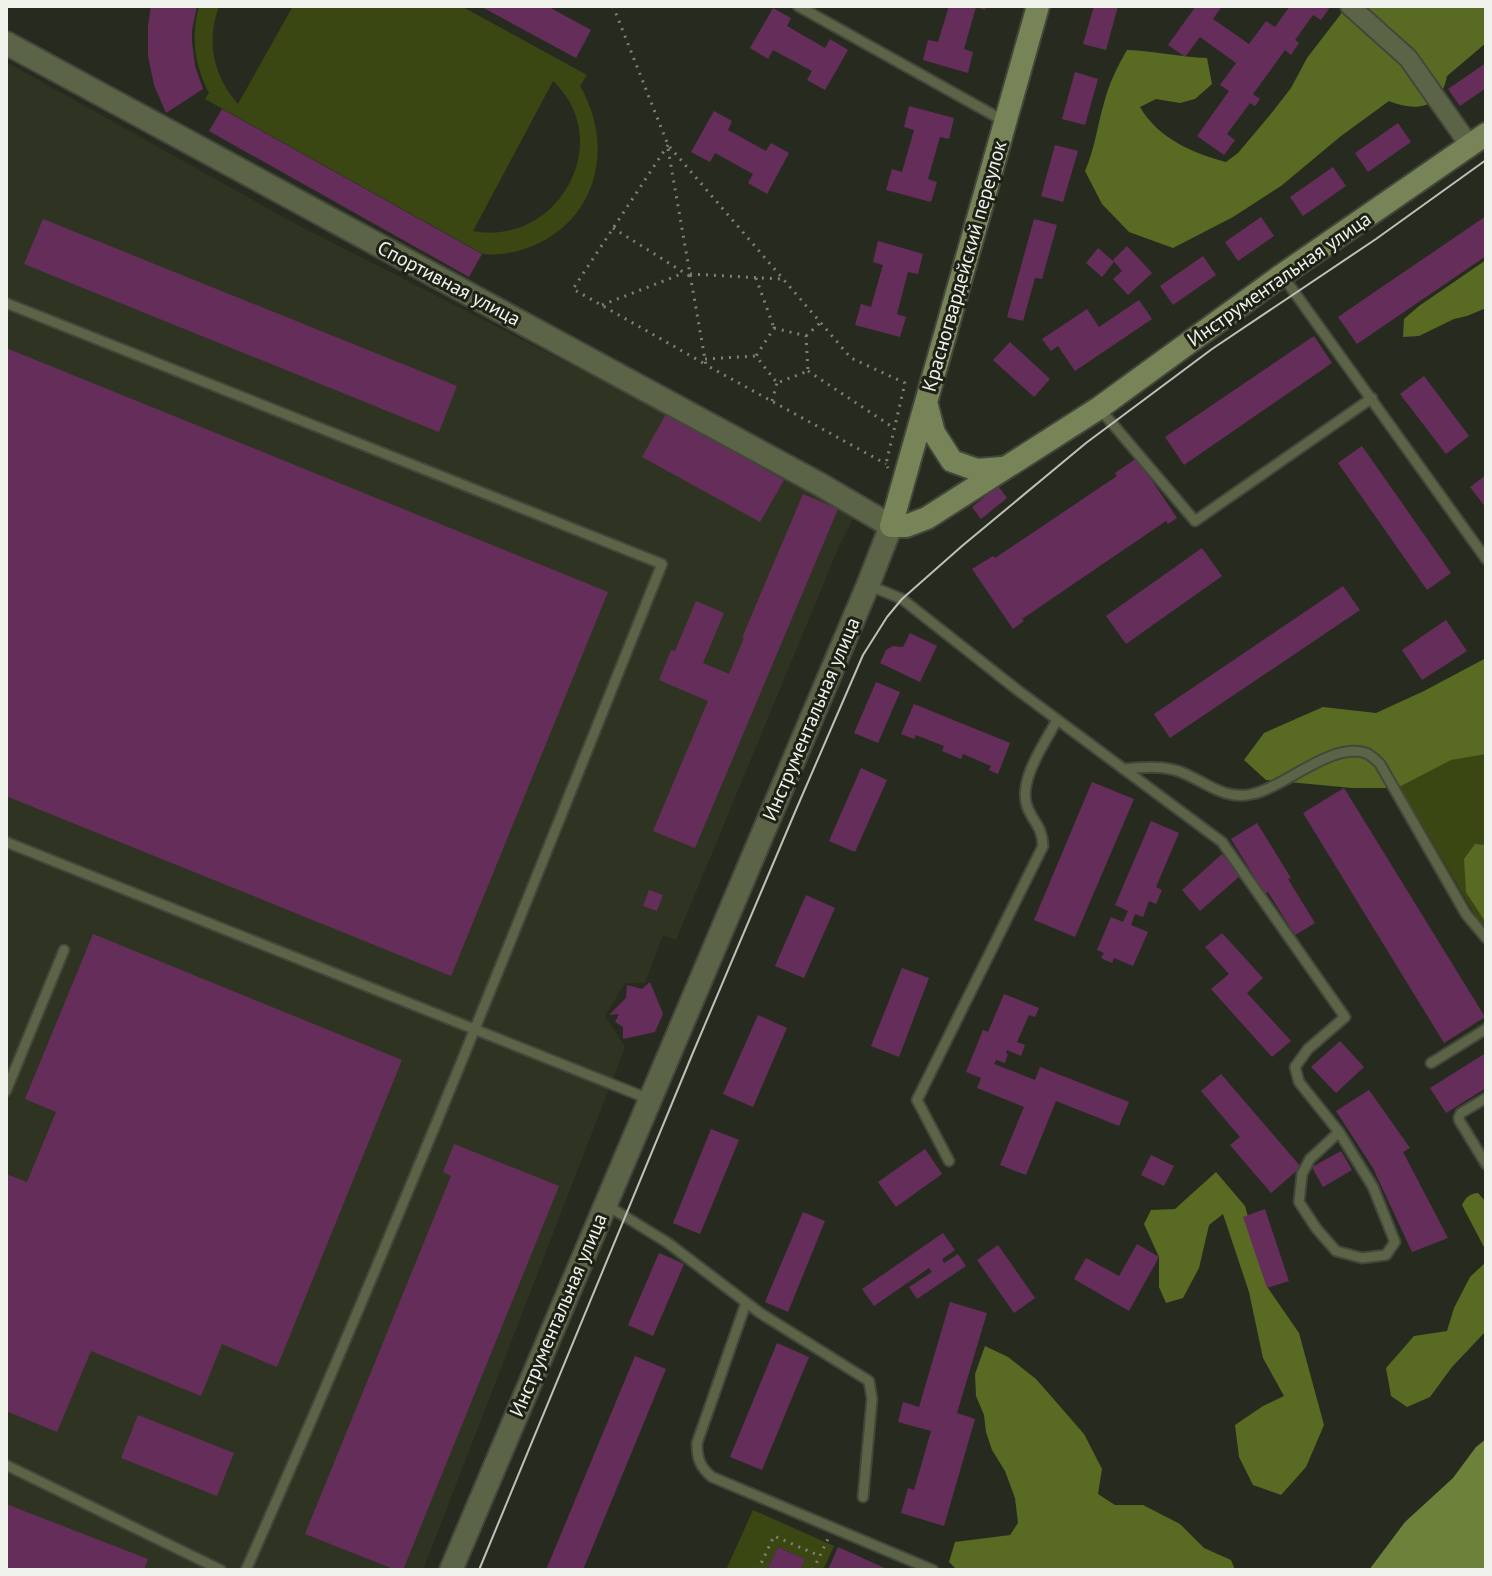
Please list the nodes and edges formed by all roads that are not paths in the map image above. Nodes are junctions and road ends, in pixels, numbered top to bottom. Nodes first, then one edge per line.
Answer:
1 (798, 6) edge
2 (1038, 6) edge
3 (1350, 6) edge
4 (6, 43) edge
5 (1005, 122) junction
6 (1478, 140) edge
7 (1282, 275) junction
8 (6, 303) edge
9 (1372, 398) junction
10 (926, 401) junction
11 (1099, 408) junction
12 (1008, 467) junction
13 (891, 526) junction
14 (1486, 559) edge
15 (868, 585) junction
16 (1057, 720) junction
17 (1123, 769) junction
18 (6, 842) edge
19 (1486, 938) edge
20 (64, 950) dead end
21 (1486, 1029) edge
22 (475, 1030) junction
23 (1431, 1063) dead end
24 (6, 1091) edge
25 (1486, 1098) edge
26 (649, 1099) junction
27 (1339, 1132) junction
28 (949, 1161) dead end
29 (1486, 1164) edge
30 (605, 1204) junction
31 (746, 1303) junction
32 (6, 1465) edge
33 (863, 1497) dead end
34 (221, 1570) edge
35 (246, 1570) edge
36 (451, 1570) edge
37 (933, 1570) edge

1 - 5 lane
2 - 5 main road, Красногвардейский переулок
3 - 6 street
4 - 13 street, Спортивная улица
5 - 10 main road, Красногвардейский переулок
6 - 7 main road, Инструментальная улица
7 - 9 lane
7 - 11 main road, Инструментальная улица
8 - 22 lane
9 - 11 lane
9 - 14 lane
10 - 12 main road
10 - 13 main road, Красногвардейский переулок
11 - 12 main road, Инструментальная улица
12 - 13 main road, Инструментальная улица
13 - 15 street, Инструментальная улица
15 - 16 lane
15 - 26 street, Инструментальная улица
16 - 17 lane
16 - 28 lane
17 - 19 lane
17 - 27 lane
18 - 22 lane
20 - 24 lane
21 - 23 lane
22 - 26 lane
22 - 35 lane
25 - 29 lane
26 - 30 street, Инструментальная улица
27 - 27 lane
30 - 31 lane
30 - 36 street, Инструментальная улица
31 - 33 lane
31 - 37 lane
32 - 34 lane

